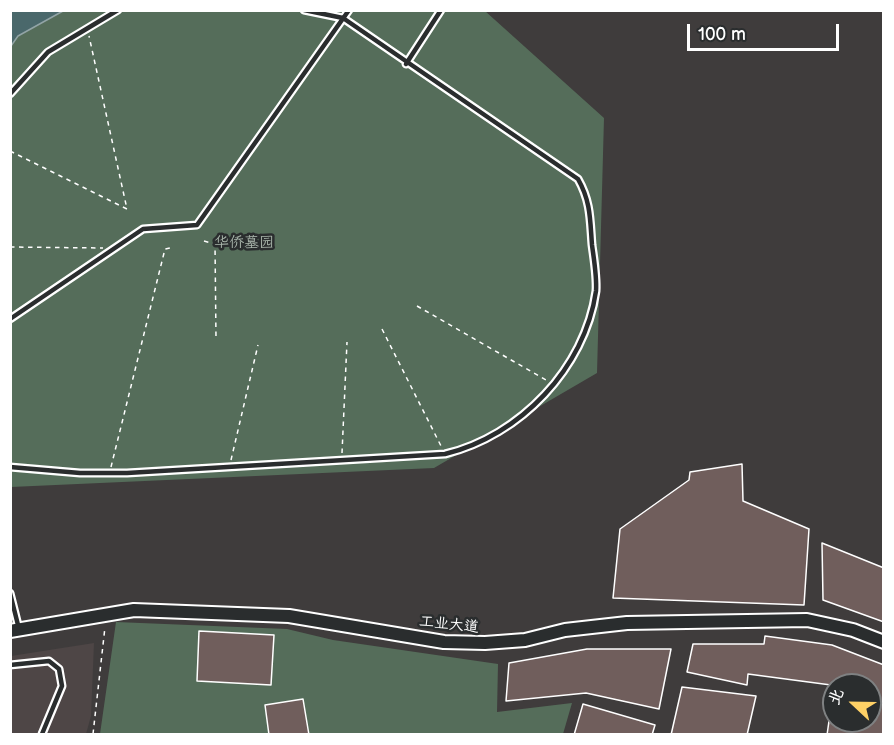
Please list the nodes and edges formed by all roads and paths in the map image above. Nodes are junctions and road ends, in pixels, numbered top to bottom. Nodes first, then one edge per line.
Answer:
1 (118, 10) edge
2 (304, 10) edge
3 (349, 10) edge
4 (441, 10) edge
5 (343, 18) junction
6 (87, 26) junction
7 (406, 64) junction
8 (10, 94) edge
9 (10, 151) edge
10 (204, 241) dead end
11 (10, 247) edge
12 (115, 248) junction
13 (170, 248) dead end
14 (417, 306) dead end
15 (10, 319) edge
16 (382, 329) dead end
17 (216, 339) dead end
18 (347, 342) dead end
19 (258, 345) dead end
20 (552, 384) junction
21 (445, 454) junction
22 (342, 460) junction
23 (10, 467) edge
24 (230, 467) junction
25 (109, 473) junction
26 (10, 593) edge
27 (106, 615) junction
28 (15, 630) edge
29 (884, 642) edge
30 (10, 665) edge
31 (42, 735) edge
32 (93, 735) edge

1 - 6 lane
2 - 5 lane
3 - 5 lane
4 - 7 lane
5 - 7 lane
5 - 12 lane
6 - 8 lane
6 - 9 path
7 - 20 lane
10 - 17 path
11 - 12 path
12 - 15 lane
13 - 25 path
14 - 20 path
16 - 21 path
18 - 22 path
19 - 24 path
20 - 21 lane
21 - 22 lane
22 - 24 lane
23 - 25 lane
24 - 25 lane
26 - 28 lane
27 - 28 street, 工业大道
27 - 29 street, 工业大道
27 - 32 path
30 - 31 lane

